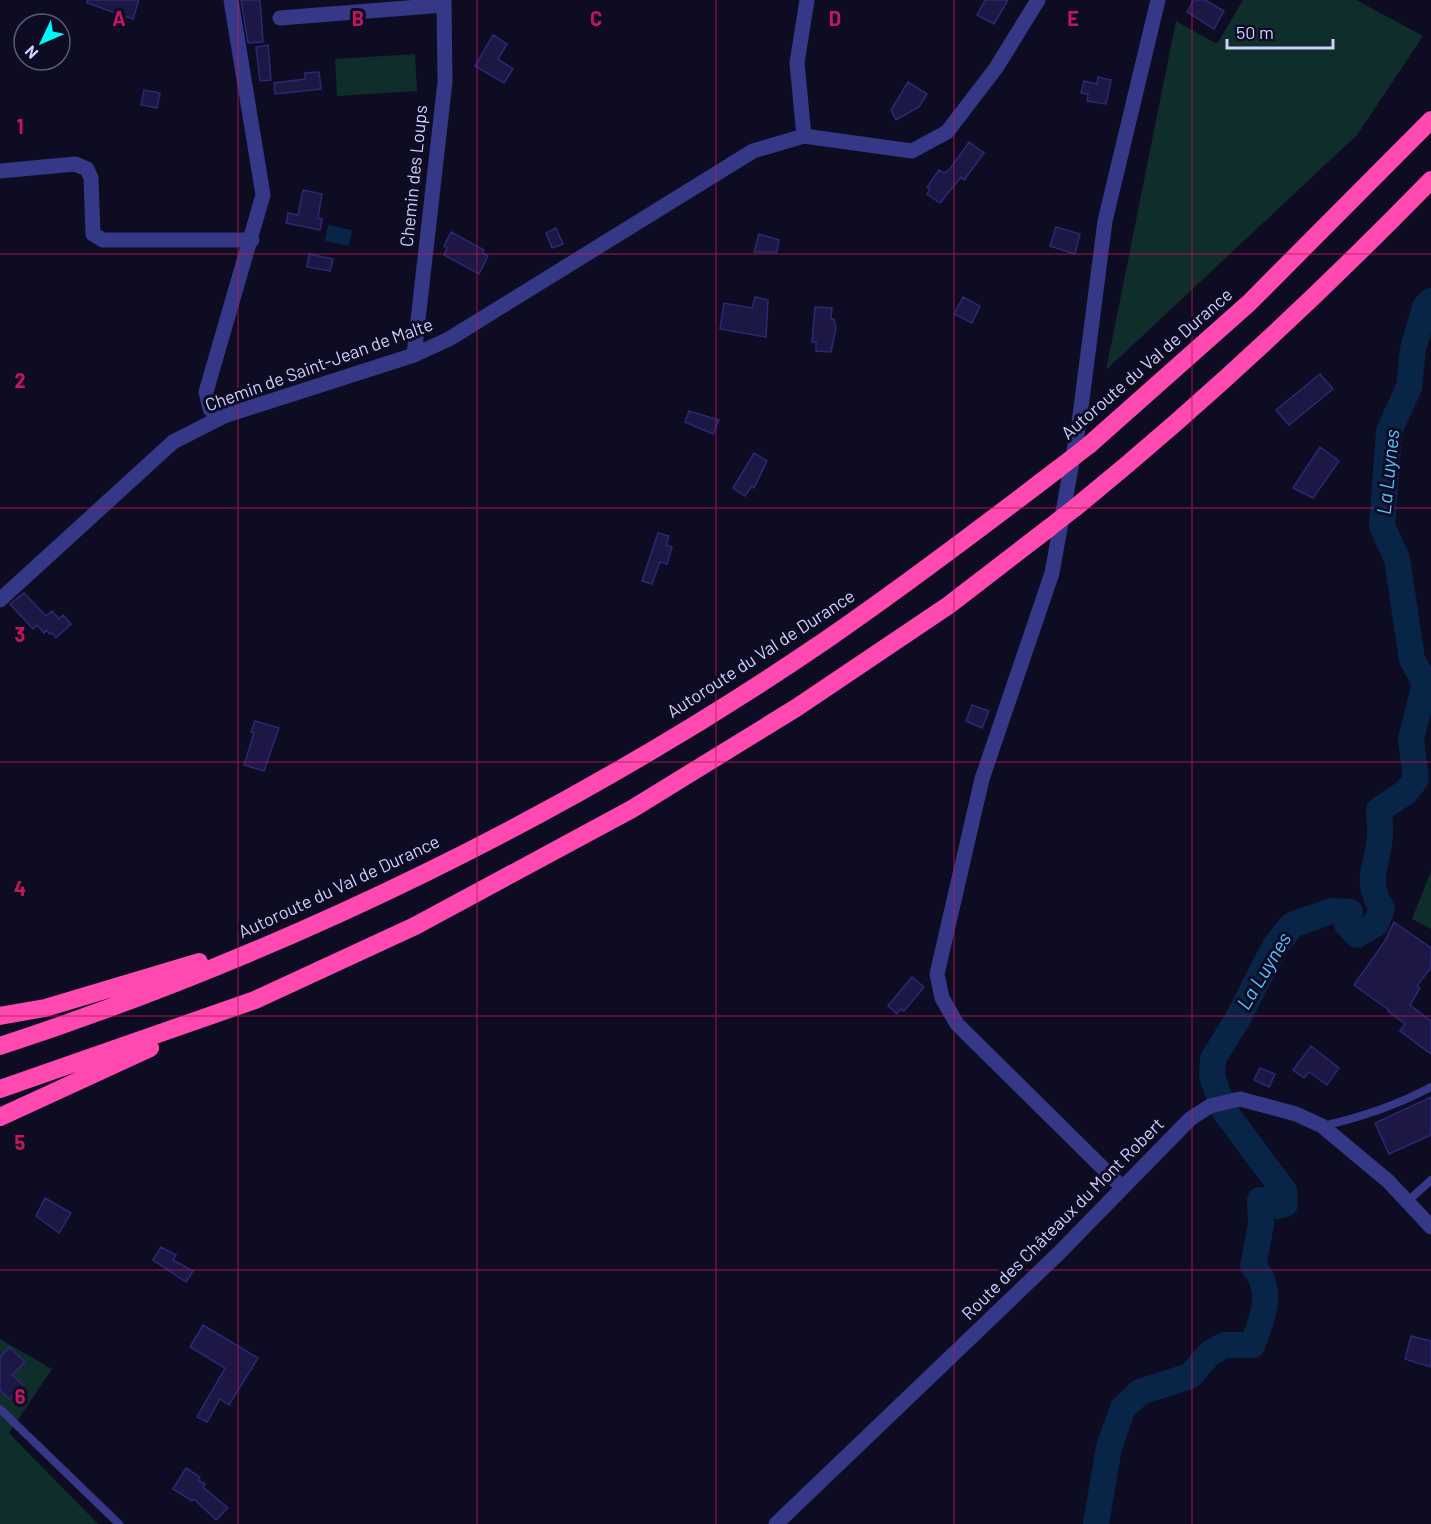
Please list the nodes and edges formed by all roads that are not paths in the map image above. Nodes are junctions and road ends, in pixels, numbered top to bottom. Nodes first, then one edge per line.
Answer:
1 (231, 0) edge
2 (807, 0) edge
3 (1038, 0) edge
4 (1158, 0) edge
5 (444, 3) edge
6 (280, 18) dead end
7 (1431, 120) edge
8 (804, 136) junction
9 (0, 171) edge
10 (1431, 180) edge
11 (252, 240) junction
12 (414, 355) junction
13 (225, 416) junction
14 (0, 600) edge
15 (303, 929) junction
16 (255, 1000) junction
17 (0, 1016) edge
18 (0, 1046) edge
19 (1431, 1087) edge
20 (0, 1089) edge
21 (0, 1118) edge
22 (1322, 1126) junction
23 (1431, 1180) edge
24 (1122, 1187) junction
25 (1408, 1202) junction
26 (1431, 1227) edge
27 (0, 1409) edge
28 (119, 1524) edge
29 (776, 1524) edge

1 - 11 street
2 - 8 street
3 - 8 street
4 - 24 street
5 - 6 street
5 - 12 street, Chemin des Loups
7 - 15 highway, Autoroute du Val de Durance, bridge
8 - 12 street, Chemin de Saint-Jean de Malte
9 - 11 street
10 - 16 highway, bridge
11 - 13 street
12 - 13 street, Chemin de Saint-Jean de Malte
13 - 14 street, Chemin de Saint-Jean de Malte
15 - 17 highway
15 - 18 highway, Autoroute du Val de Durance
16 - 20 highway
16 - 21 highway
19 - 22 lane
22 - 24 street, Route des Châteaux du Mont Robert
22 - 25 street, Route des Châteaux du Mont Robert
23 - 25 lane
24 - 29 street, Route des Châteaux du Mont Robert
25 - 26 street, Route des Châteaux du Mont Robert
27 - 28 lane

